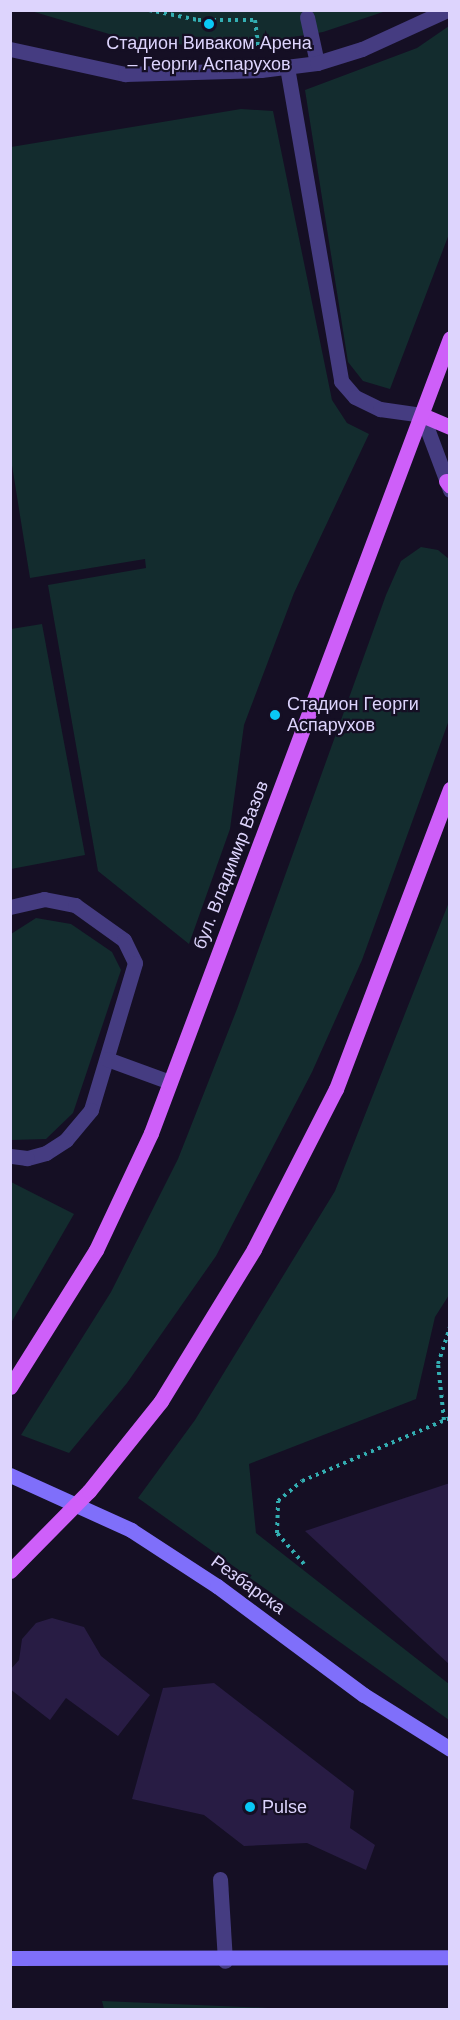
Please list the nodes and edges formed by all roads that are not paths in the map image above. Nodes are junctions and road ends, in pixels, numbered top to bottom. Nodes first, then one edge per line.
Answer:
1 (447, 10) edge
2 (307, 17) dead end
3 (10, 49) edge
4 (317, 63) junction
5 (287, 68) junction
6 (450, 338) edge
7 (422, 415) junction
8 (450, 427) edge
9 (448, 486) edge
10 (450, 789) edge
11 (10, 907) edge
12 (107, 1059) junction
13 (170, 1082) junction
14 (10, 1156) edge
15 (10, 1387) edge
16 (10, 1475) edge
17 (10, 1571) edge
18 (450, 1749) edge
19 (220, 1879) dead end
20 (450, 1957) edge
21 (10, 1958) edge
22 (225, 1961) junction

1 - 4 street
2 - 4 street
3 - 5 street
4 - 5 street
5 - 7 street
6 - 7 main road, бул. Владимир Вазов
7 - 8 main road
7 - 9 street
7 - 13 main road, бул. Владимир Вазов
10 - 17 main road, bridge
11 - 12 street
12 - 13 street
12 - 14 street
13 - 15 main road, бул. Владимир Вазов
16 - 18 street, Резбарска
19 - 22 street
20 - 22 street
21 - 22 street

